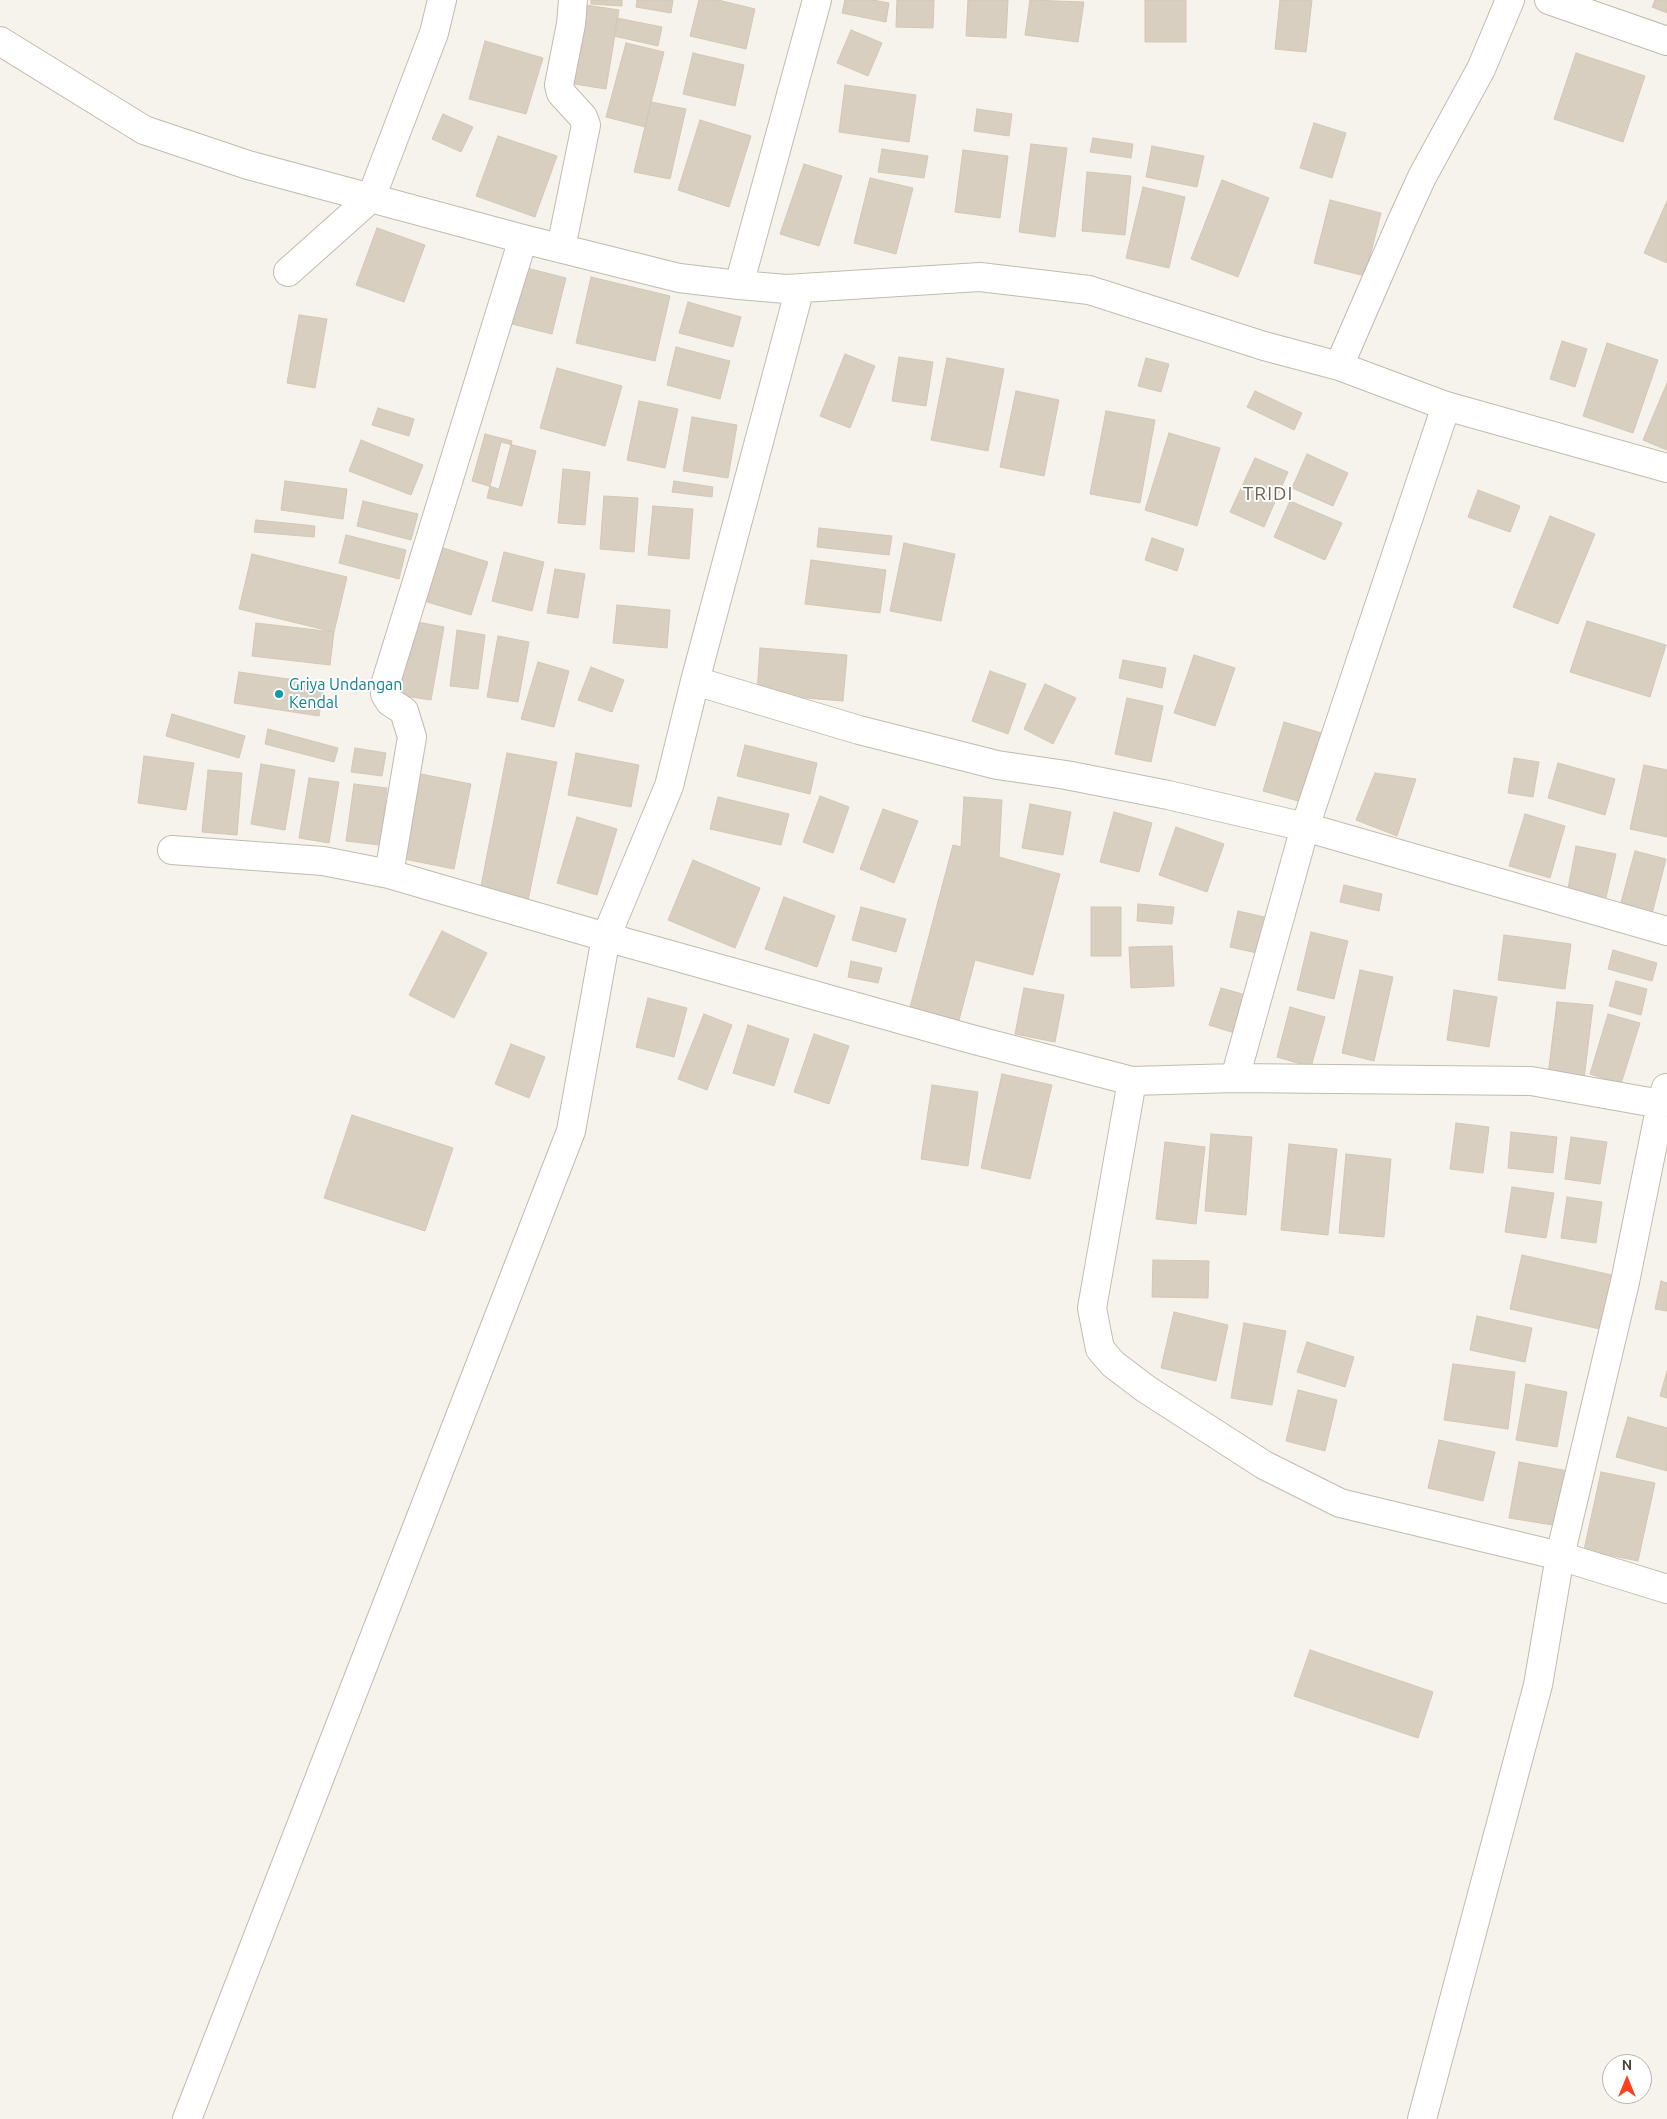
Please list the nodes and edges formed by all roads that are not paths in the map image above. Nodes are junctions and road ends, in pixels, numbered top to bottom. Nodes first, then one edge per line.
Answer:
1 (442, 0) edge
2 (573, 0) edge
3 (817, 0) edge
4 (1510, 0) edge
5 (1549, 0) edge
6 (0, 41) edge
7 (1667, 41) edge
8 (370, 198) junction
9 (522, 239) junction
10 (562, 248) junction
11 (288, 272) dead end
12 (739, 285) junction
13 (800, 288) junction
14 (1339, 366) junction
15 (1446, 406) junction
16 (1667, 468) edge
17 (695, 681) junction
18 (1305, 828) junction
19 (172, 850) dead end
20 (389, 874) junction
21 (1667, 931) edge
22 (606, 937) junction
23 (1235, 1078) junction
24 (1132, 1081) junction
25 (1664, 1095) edge
26 (1560, 1556) junction
27 (1667, 1589) edge
28 (187, 2119) edge
29 (1422, 2119) edge

1 - 8 street
2 - 10 street
3 - 12 street
4 - 14 street
5 - 7 street
6 - 8 street
8 - 9 street
8 - 11 street
9 - 10 street
9 - 20 street
10 - 12 street
12 - 13 street
13 - 14 street
13 - 17 street
14 - 15 street
15 - 16 street
15 - 18 street
17 - 18 street
17 - 22 street
18 - 21 street
18 - 23 street
19 - 20 street
20 - 22 street
22 - 24 street
22 - 28 street
23 - 24 street
23 - 25 street
24 - 26 street
25 - 26 street
26 - 27 street
26 - 29 street

